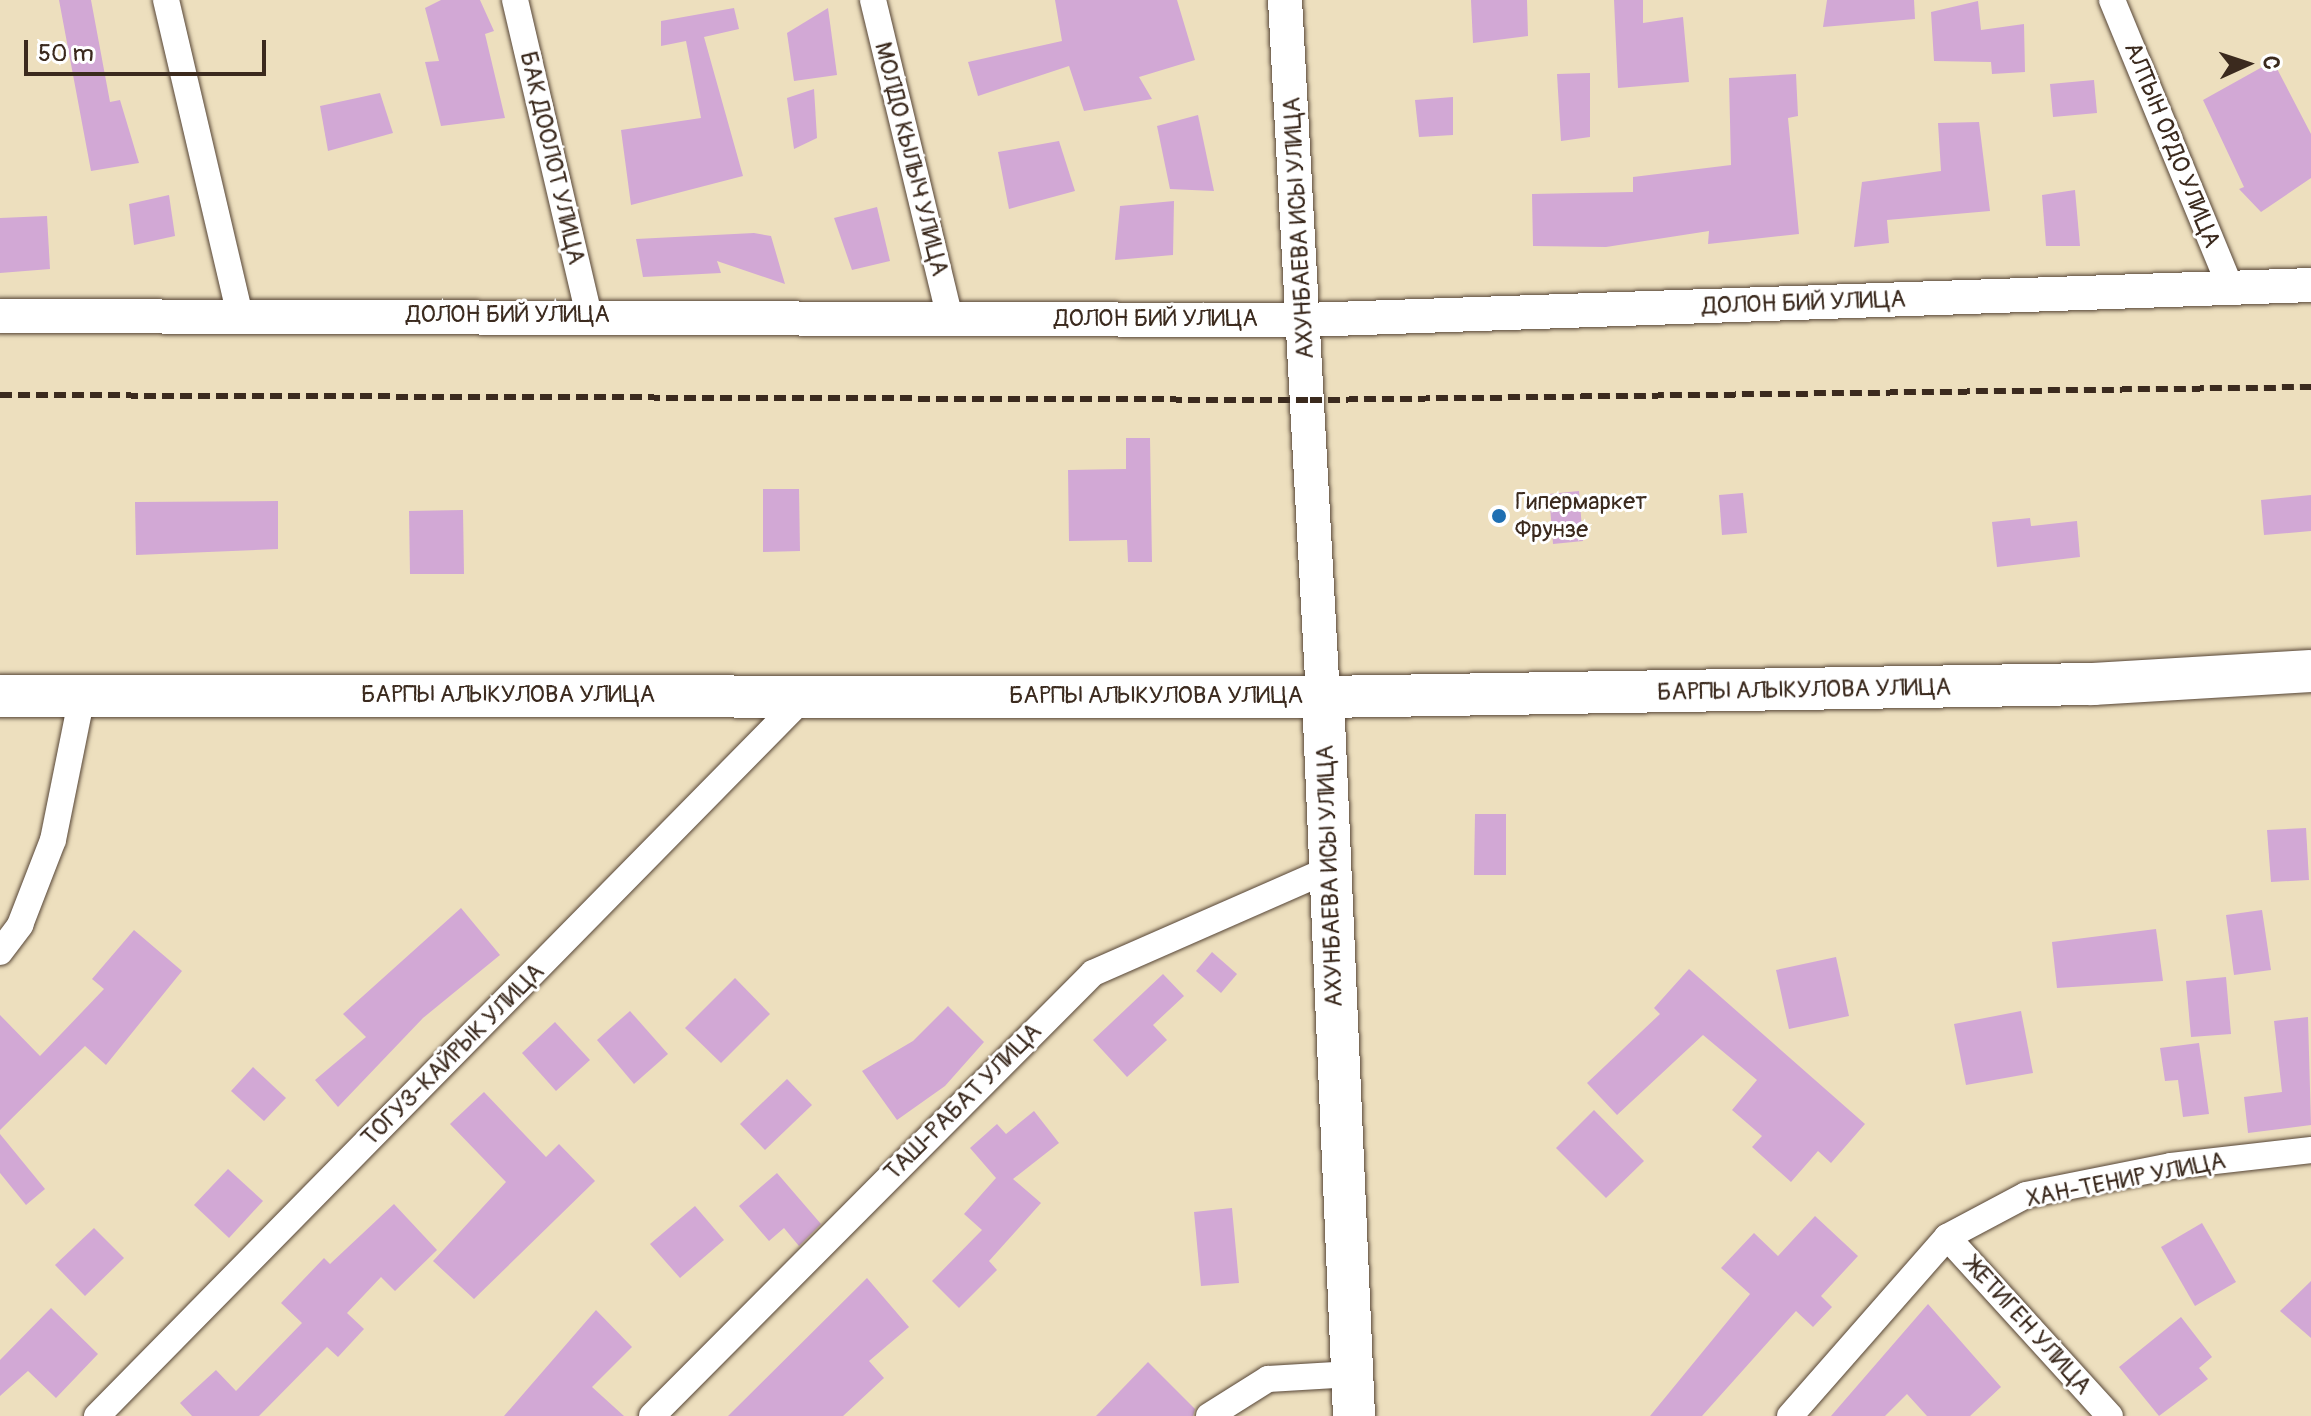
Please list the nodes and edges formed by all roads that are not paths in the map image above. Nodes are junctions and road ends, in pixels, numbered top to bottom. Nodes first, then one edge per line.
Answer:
1 (166, 0) edge
2 (515, 0) edge
3 (873, 0) edge
4 (1285, 0) edge
5 (2112, 0) edge
6 (2311, 285) edge
7 (2231, 289) junction
8 (589, 315) junction
9 (0, 316) edge
10 (240, 316) junction
11 (950, 318) junction
12 (1305, 320) junction
13 (2311, 671) edge
14 (808, 693) junction
15 (0, 696) edge
16 (82, 696) junction
17 (1323, 697) junction
18 (1330, 869) junction
19 (0, 952) edge
20 (2311, 1150) edge
21 (1947, 1237) junction
22 (1352, 1374) junction
23 (97, 1416) edge
24 (652, 1416) edge
25 (1209, 1416) edge
26 (1354, 1416) edge
27 (1790, 1416) edge
28 (2110, 1416) edge

1 - 10 street
2 - 8 street, БАК ДООЛОТ УЛИЦА
3 - 11 street, МОЛДО КЫЛЫЧ УЛИЦА
4 - 12 street, АХУНБАЕВА ИСЫ УЛИЦА
5 - 7 street, АЛТЫН ОРДО УЛИЦА
6 - 7 street, ДОЛОН БИЙ УЛИЦА
7 - 12 street, ДОЛОН БИЙ УЛИЦА
8 - 10 street, ДОЛОН БИЙ УЛИЦА
8 - 11 street, ДОЛОН БИЙ УЛИЦА
9 - 10 street, ДОЛОН БИЙ УЛИЦА
11 - 12 street, ДОЛОН БИЙ УЛИЦА
12 - 17 street, АХУНБАЕВА ИСЫ УЛИЦА
13 - 17 main road, БАРПЫ АЛЫКУЛОВА УЛИЦА
14 - 16 main road, БАРПЫ АЛЫКУЛОВА УЛИЦА
14 - 17 main road, БАРПЫ АЛЫКУЛОВА УЛИЦА
14 - 23 street, ТОГУЗ-КАЙРЫК УЛИЦА
15 - 16 main road, БАРПЫ АЛЫКУЛОВА УЛИЦА
16 - 19 street
17 - 18 main road, АХУНБАЕВА ИСЫ УЛИЦА
18 - 22 main road, АХУНБАЕВА ИСЫ УЛИЦА
18 - 24 street, ТАШ-РАБАТ УЛИЦА
20 - 21 street, ХАН-ТЕНИР УЛИЦА
21 - 27 street, ХАН-ТЕНИР УЛИЦА
21 - 28 street, ЖЕТИГЕН УЛИЦА
22 - 25 street
22 - 26 main road, АХУНБАЕВА ИСЫ УЛИЦА

